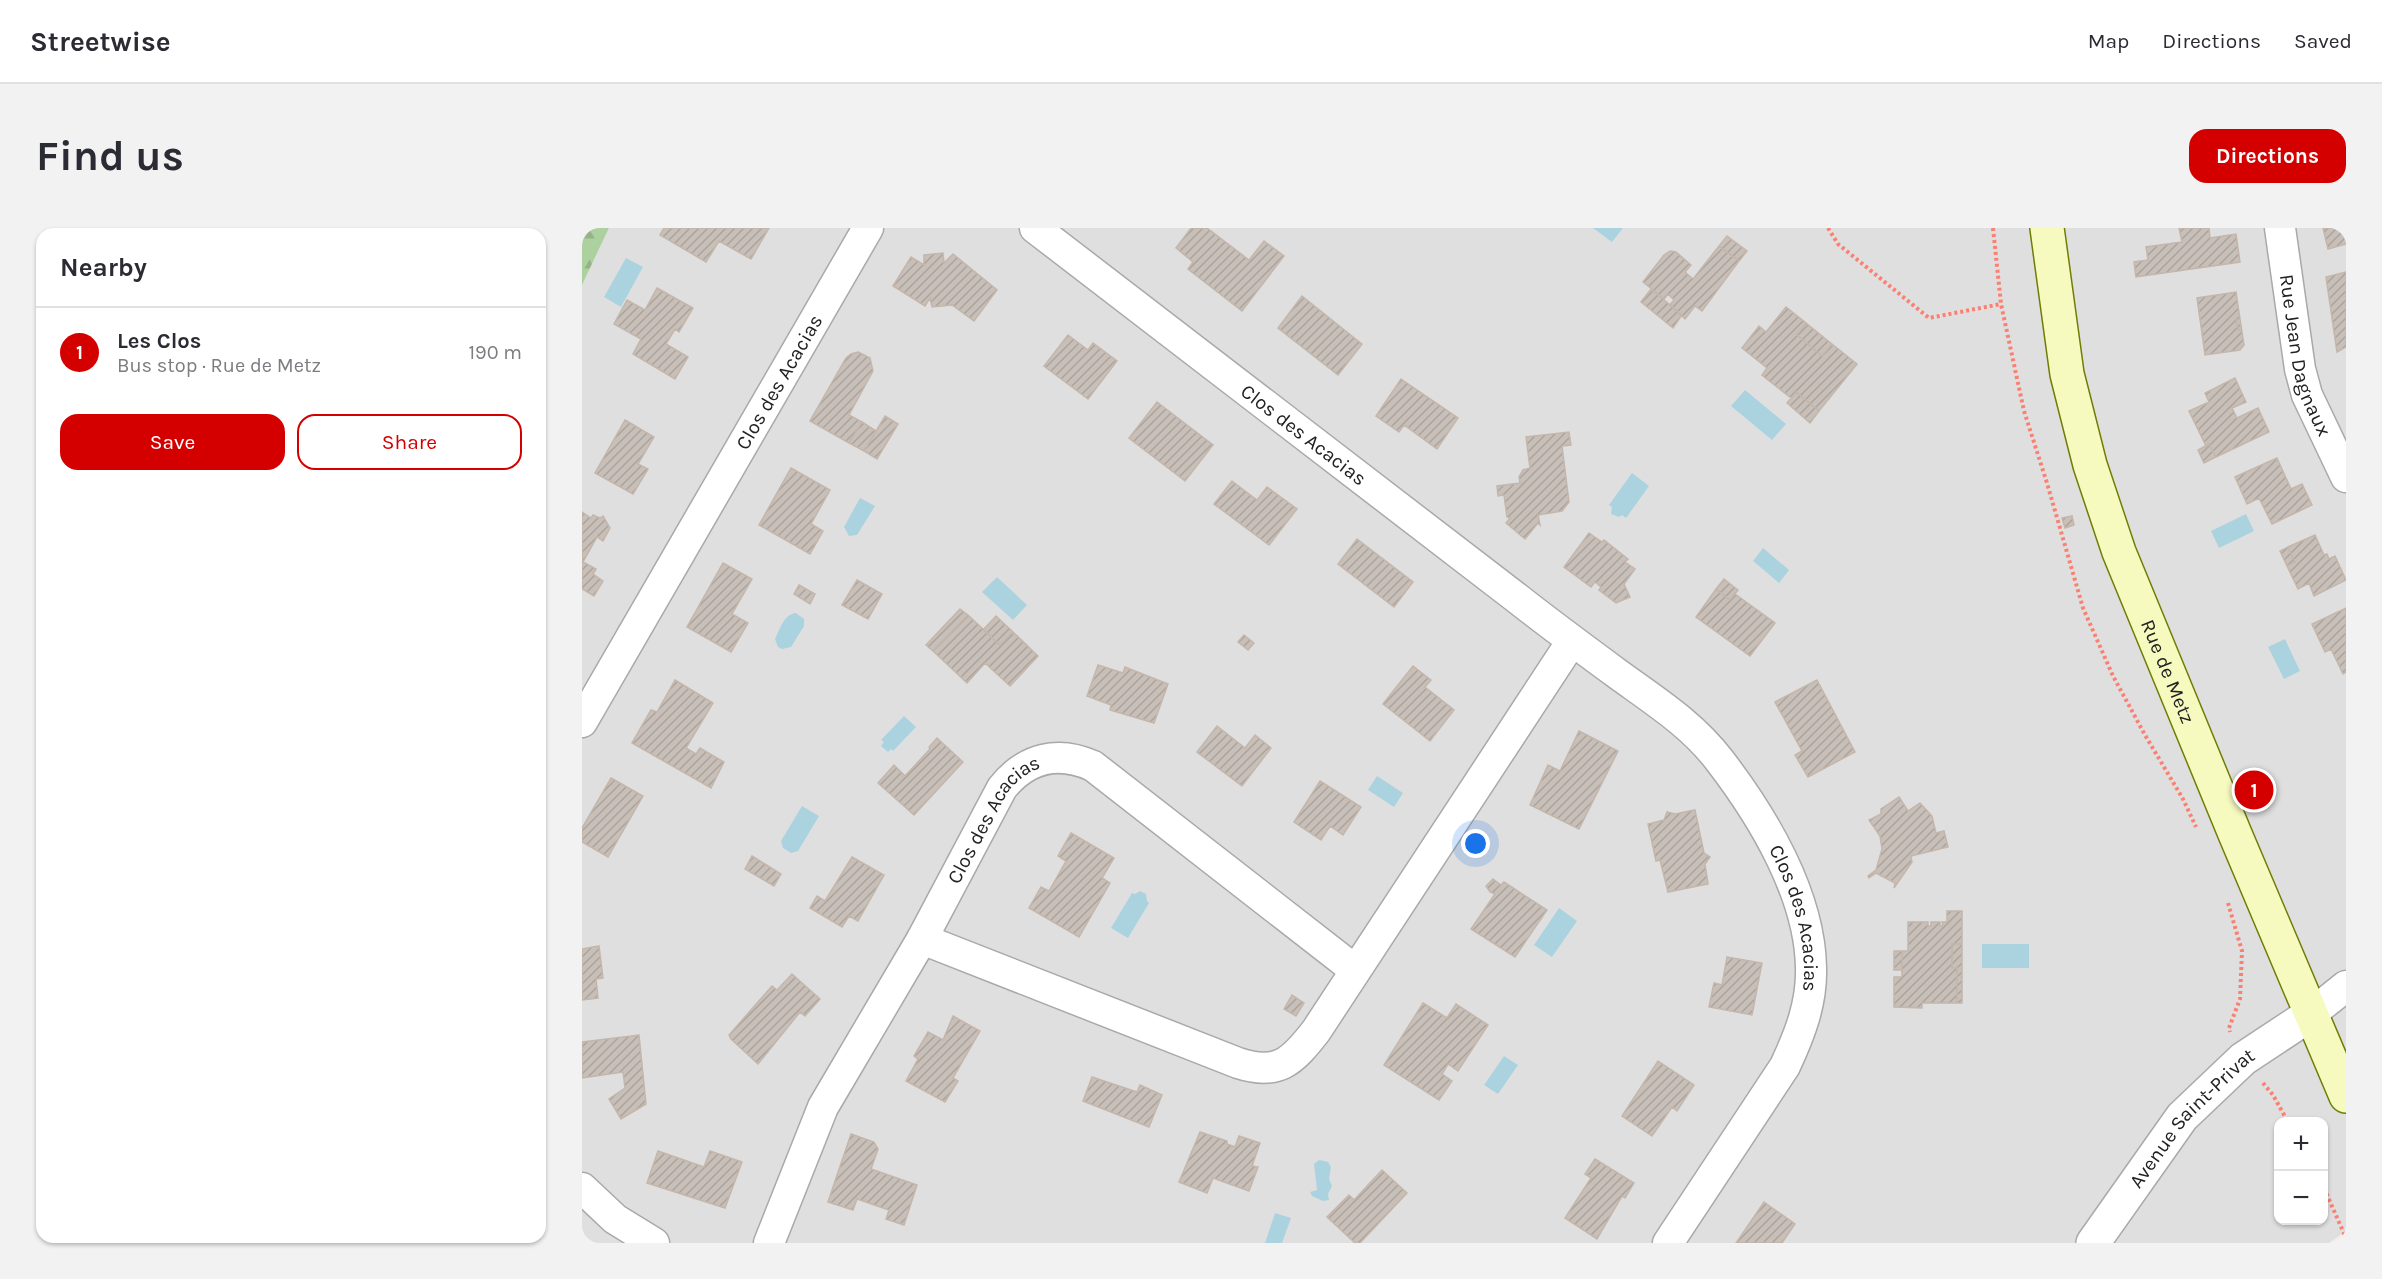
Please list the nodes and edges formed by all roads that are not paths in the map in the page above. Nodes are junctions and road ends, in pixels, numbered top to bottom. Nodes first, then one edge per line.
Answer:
1 (868, 228) edge
2 (1035, 228) edge
3 (2046, 228) edge
4 (2280, 228) edge
5 (2346, 477) edge
6 (1572, 641) junction
7 (582, 722) edge
8 (922, 939) junction
9 (1355, 970) junction
10 (2346, 986) edge
11 (2311, 1014) junction
12 (2346, 1096) edge
13 (582, 1188) edge
14 (654, 1243) edge
15 (769, 1243) edge
16 (1668, 1243) edge
17 (2092, 1243) edge

1 - 7 street, Clos des Acacias
2 - 6 street, Clos des Acacias
3 - 11 main road, Rue de Metz
4 - 5 street, Rue Jean Dagnaux
6 - 9 street
6 - 16 street, Clos des Acacias
8 - 9 street
8 - 9 street, Clos des Acacias
8 - 15 street, Clos des Acacias
10 - 11 street
11 - 12 main road, Rue de Metz
11 - 17 street, Avenue Saint-Privat
13 - 14 street

